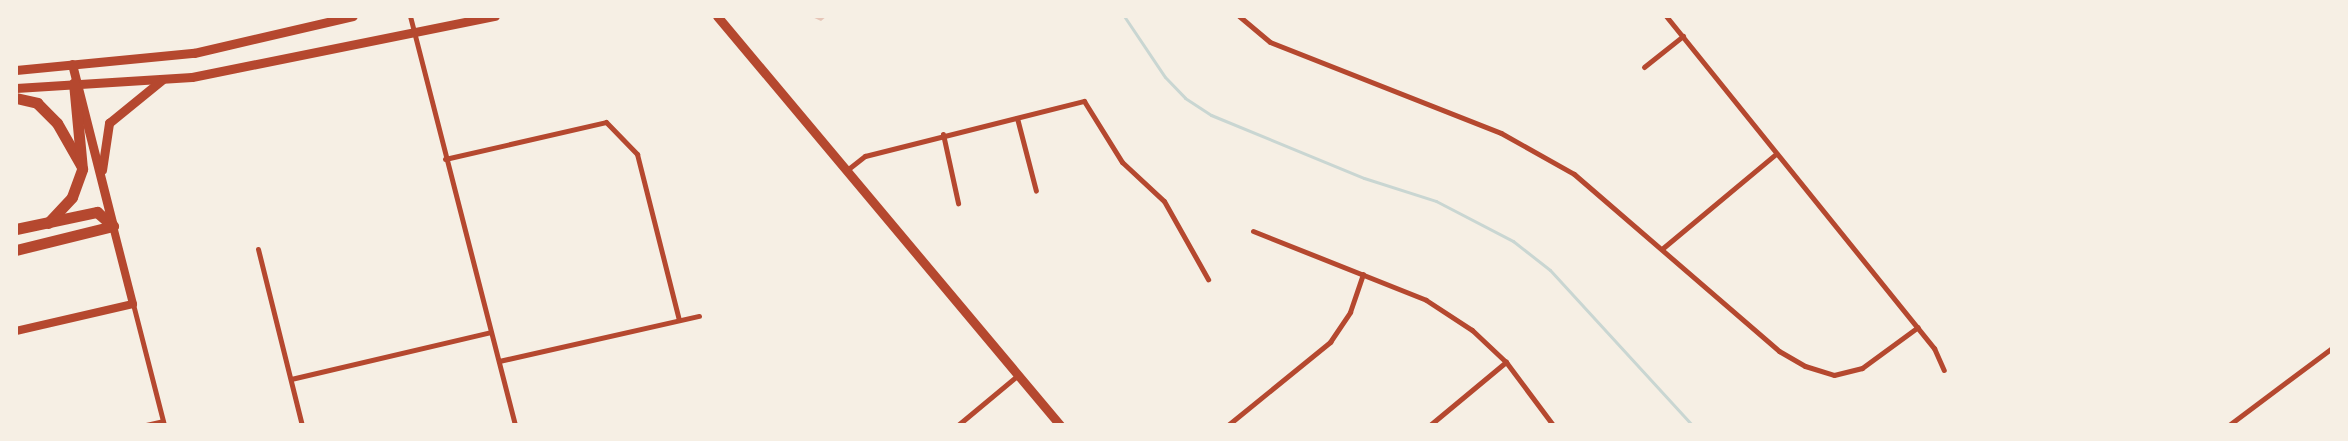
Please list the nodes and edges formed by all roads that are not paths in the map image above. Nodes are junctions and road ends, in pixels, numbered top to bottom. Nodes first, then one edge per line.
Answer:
1 (353, 16) edge
2 (410, 16) edge
3 (495, 16) edge
4 (717, 16) edge
5 (726, 16) edge
6 (1239, 16) edge
7 (1666, 16) edge
8 (726, 27) junction
9 (413, 32) junction
10 (1682, 36) junction
11 (72, 64) junction
12 (1644, 67) dead end
13 (16, 70) edge
14 (163, 79) junction
15 (74, 83) junction
16 (16, 88) edge
17 (16, 98) edge
18 (1017, 118) junction
19 (943, 134) junction
20 (1776, 154) junction
21 (446, 159) junction
22 (82, 169) junction
23 (847, 170) junction
24 (101, 176) junction
25 (1036, 191) dead end
26 (958, 203) dead end
27 (48, 223) junction
28 (113, 226) junction
29 (16, 229) edge
30 (1252, 231) dead end
31 (1662, 248) junction
32 (258, 249) dead end
33 (16, 250) edge
34 (1363, 274) junction
35 (1208, 279) dead end
36 (133, 304) junction
37 (699, 316) dead end
38 (679, 320) junction
39 (1918, 327) junction
40 (16, 331) edge
41 (491, 332) junction
42 (2332, 348) edge
43 (499, 361) junction
44 (1506, 362) junction
45 (1944, 370) dead end
46 (1018, 374) junction
47 (291, 378) junction
48 (164, 423) edge
49 (146, 425) edge
50 (302, 425) edge
51 (515, 425) edge
52 (958, 425) edge
53 (1060, 425) edge
54 (1228, 425) edge
55 (1430, 425) edge
56 (1553, 425) edge
57 (2229, 425) edge

1 - 11 main road
2 - 9 street
3 - 9 main road
4 - 8 main road
5 - 8 main road
6 - 31 street
7 - 10 street
8 - 23 main road
9 - 14 main road
9 - 21 street
10 - 12 street
10 - 20 street
11 - 13 main road
11 - 15 main road
14 - 15 main road
14 - 24 main road
15 - 16 main road
15 - 22 highway
15 - 24 main road
17 - 22 highway
18 - 19 street
18 - 25 street
18 - 35 street
19 - 23 street
19 - 26 street
20 - 31 street
20 - 39 street
21 - 38 street
21 - 41 street
22 - 27 highway
23 - 46 main road
24 - 28 main road
27 - 28 highway
27 - 29 highway
28 - 33 highway
28 - 36 street
30 - 34 street
31 - 39 street
32 - 47 street
34 - 44 street
34 - 54 street
36 - 40 street
36 - 48 street
37 - 38 street
38 - 43 street
39 - 45 street
41 - 43 street
41 - 47 street
42 - 57 street
43 - 51 street
44 - 55 street
44 - 56 street
46 - 52 street
46 - 53 main road
47 - 50 street
48 - 49 street

